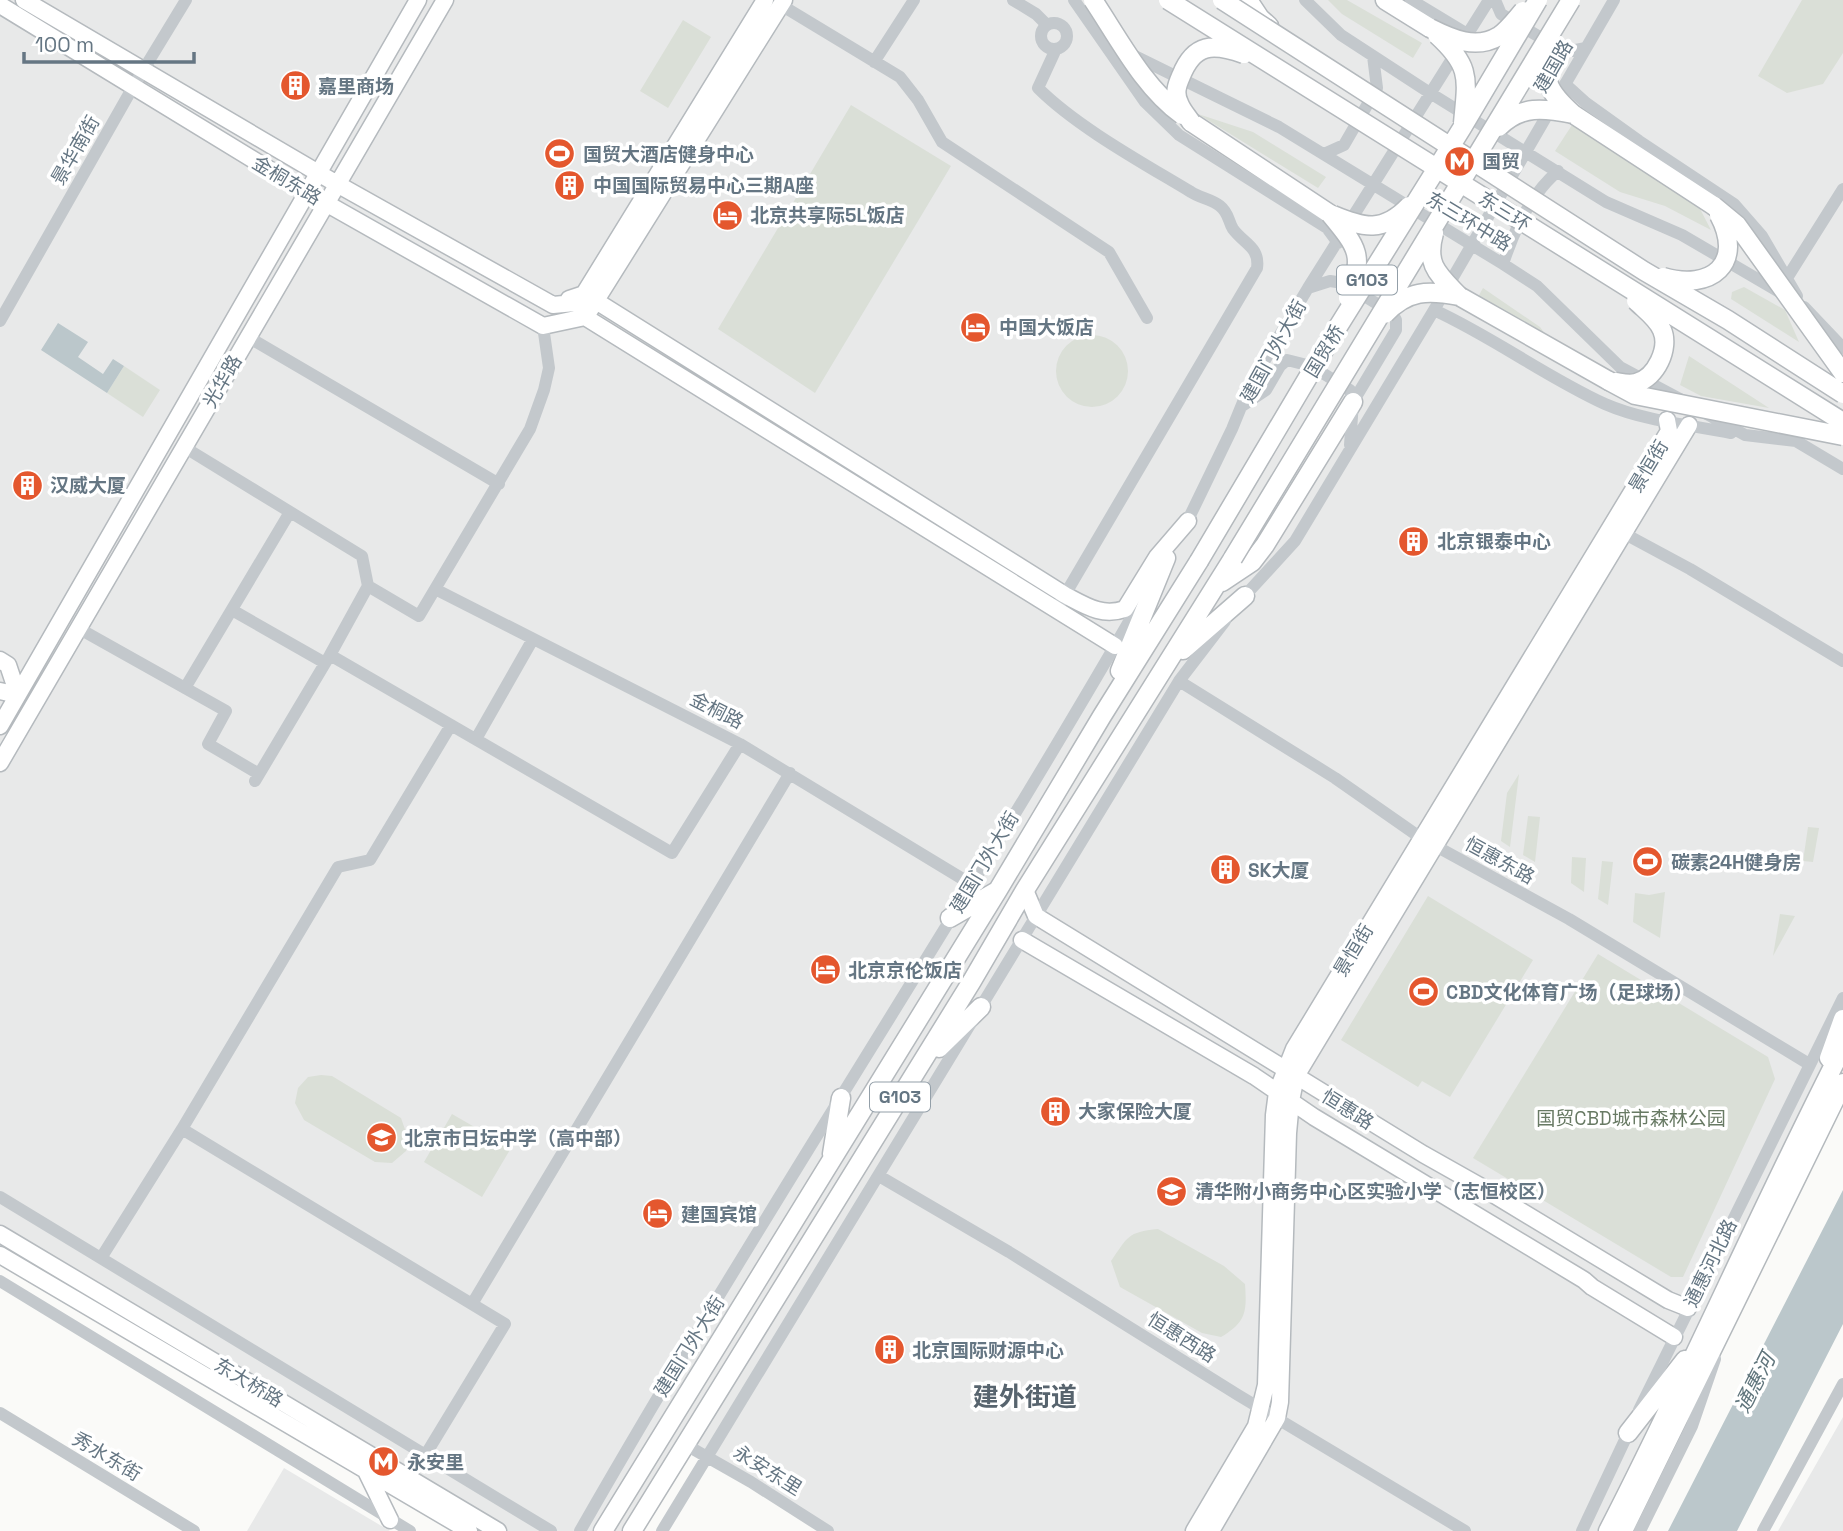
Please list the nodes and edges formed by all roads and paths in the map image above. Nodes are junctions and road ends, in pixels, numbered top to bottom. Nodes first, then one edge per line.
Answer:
1 (24, 0) edge
2 (186, 0) edge
3 (418, 0) edge
4 (445, 0) edge
5 (914, 0) edge
6 (1013, 0) edge
7 (1074, 0) edge
8 (1093, 0) edge
9 (1168, 0) edge
10 (1222, 0) edge
11 (1248, 0) edge
12 (1305, 0) edge
13 (1385, 0) edge
14 (1411, 0) edge
15 (1489, 0) edge
16 (1495, 0) edge
17 (1536, 0) edge
18 (1571, 0) edge
19 (1614, 0) edge
20 (777, 2) edge
21 (0, 5) edge
22 (1047, 25) junction
23 (1430, 28) junction
24 (1467, 34) junction
25 (1551, 34) junction
26 (1104, 41) junction
27 (1291, 44) junction
28 (1586, 48) junction
29 (1056, 49) junction
30 (1373, 56) junction
31 (874, 62) junction
32 (1277, 67) junction
33 (143, 70) junction
34 (1565, 84) junction
35 (133, 87) junction
36 (1430, 93) junction
37 (1573, 114) junction
38 (1191, 122) junction
39 (1462, 128) junction
40 (1485, 142) junction
41 (1527, 151) junction
42 (1324, 154) junction
43 (1558, 171) junction
44 (319, 173) junction
45 (337, 184) junction
46 (1373, 186) junction
47 (1843, 189) edge
48 (308, 193) junction
49 (1421, 193) junction
50 (326, 203) junction
51 (1714, 206) junction
52 (1443, 210) junction
53 (1330, 214) junction
54 (1338, 243) junction
55 (1472, 245) junction
56 (1503, 264) junction
57 (1644, 271) junction
58 (1611, 277) junction
59 (1787, 278) junction
60 (1308, 288) junction
61 (1458, 296) junction
62 (596, 301) junction
63 (553, 305) junction
64 (1802, 306) junction
65 (1434, 310) junction
66 (584, 317) junction
67 (1147, 318) dead end
68 (0, 321) edge
69 (543, 326) junction
70 (1370, 329) junction
71 (1336, 330) junction
72 (248, 337) junction
73 (1843, 348) edge
74 (1843, 373) edge
75 (1609, 381) junction
76 (1843, 394) edge
77 (1353, 402) junction
78 (1242, 406) junction
79 (1667, 420) junction
80 (1843, 422) edge
81 (1689, 425) junction
82 (1745, 435) junction
83 (1843, 436) edge
84 (184, 447) junction
85 (1350, 449) junction
86 (1843, 469) edge
87 (499, 484) junction
88 (290, 512) junction
89 (1188, 521) junction
90 (1625, 534) junction
91 (1166, 558) junction
92 (1199, 561) joint
93 (368, 586) junction
94 (1216, 586) junction
95 (435, 589) junction
96 (1065, 595) junction
97 (1245, 596) junction
98 (232, 610) junction
99 (1056, 610) junction
100 (78, 628) junction
101 (533, 639) junction
102 (1115, 646) junction
103 (328, 659) junction
104 (0, 660) edge
105 (1843, 661) edge
106 (1168, 664) junction
107 (1179, 681) junction
108 (186, 688) junction
109 (0, 691) edge
110 (18, 695) junction
111 (1101, 716) junction
112 (451, 725) junction
113 (0, 726) edge
114 (476, 739) junction
115 (740, 744) junction
116 (0, 763) edge
117 (790, 773) junction
118 (1427, 841) junction
119 (971, 884) junction
120 (998, 890) junction
121 (1025, 890) junction
122 (1036, 916) junction
123 (950, 918) junction
124 (1022, 940) junction
125 (1052, 958) junction
126 (1158, 991) junction
127 (1843, 998) edge
128 (981, 1007) junction
129 (1843, 1019) edge
130 (1843, 1048) edge
131 (1809, 1063) junction
132 (919, 1067) junction
133 (1290, 1072) junction
134 (1843, 1083) edge
135 (1843, 1092) edge
136 (1284, 1096) junction
137 (841, 1098) junction
138 (1811, 1110) junction
139 (1830, 1110) junction
140 (182, 1129) junction
141 (831, 1163) junction
142 (879, 1176) junction
143 (0, 1197) edge
144 (0, 1234) edge
145 (0, 1255) edge
146 (101, 1258) junction
147 (1584, 1280) junction
148 (0, 1282) edge
149 (1650, 1289) junction
150 (472, 1304) junction
151 (1688, 1308) junction
152 (1728, 1321) junction
153 (1708, 1329) junction
154 (1674, 1337) junction
155 (1843, 1384) edge
156 (1262, 1409) junction
157 (0, 1413) edge
158 (1277, 1418) junction
159 (1628, 1433) junction
160 (686, 1445) junction
161 (426, 1454) junction
162 (707, 1456) junction
163 (365, 1469) junction
164 (1633, 1497) junction
165 (390, 1520) junction
166 (192, 1531) edge
167 (410, 1531) edge
168 (469, 1531) edge
169 (498, 1531) edge
170 (551, 1531) edge
171 (580, 1531) edge
172 (603, 1531) edge
173 (632, 1531) edge
174 (662, 1531) edge
175 (828, 1531) edge
176 (1194, 1531) edge
177 (1211, 1531) edge
178 (1465, 1531) edge
179 (1582, 1531) edge
180 (1608, 1531) edge
181 (1623, 1531) edge
182 (1640, 1531) edge
183 (1763, 1531) edge

1 - 33 main road, 金桐东路
2 - 33 street, 景华南街
3 - 44 main road, 光华路
4 - 45 main road, 光华路
5 - 31 street
6 - 22 street
7 - 26 street, 东三环中路
8 - 38 highway, bridge
9 - 32 highway, 东三环, bridge
10 - 27 highway, 东三环, bridge
11 - 27 highway, bridge
12 - 30 street
13 - 23 highway
14 - 24 street
15 - 24 street
16 - 28 street
17 - 23 highway, bridge
17 - 39 highway, 国贸桥 / G103, bridge
18 - 25 highway, 国贸桥 / G103, bridge
19 - 28 street, 建国路
20 - 31 street
20 - 62 main road
20 - 63 main road
21 - 35 main road, 金桐东路
22 - 29 street
22 - 29 street
23 - 39 highway, bridge
24 - 36 street, 建国门外大街
25 - 37 highway, bridge
25 - 40 highway, 国贸桥 / G103, bridge
26 - 42 street, 东三环中路
26 - 54 street
27 - 57 highway, 东三环, bridge
28 - 34 street, 建国路
29 - 96 street
30 - 36 street
30 - 42 street
31 - 67 street
32 - 38 highway, bridge
32 - 58 highway, 东三环, bridge
33 - 35 street, 景华南街
33 - 44 main road, 金桐东路
34 - 41 street, 建国路
34 - 59 street
35 - 48 main road, 金桐东路
35 - 68 street, 景华南街
36 - 41 street
36 - 46 street, 建国门外大街
37 - 40 highway, bridge
37 - 51 highway
38 - 53 highway
39 - 49 highway, 国贸桥 / G103, bridge
40 - 52 highway, 国贸桥 / G103, bridge
41 - 43 street
41 - 55 street, 建国路
42 - 46 street, 东三环中路
43 - 56 street
43 - 64 street
44 - 45 main road, 金桐东路
44 - 48 main road, 光华路
45 - 50 main road, 光华路
45 - 63 main road, 金桐东路
46 - 54 street, 建国门外大街
46 - 55 street, 东三环中路
47 - 59 street
48 - 50 main road, 金桐东路
48 - 110 main road, 光华路
49 - 53 highway, bridge
49 - 71 highway, 国贸桥 / G103, bridge
50 - 69 main road, 金桐东路
50 - 72 main road, 光华路
51 - 57 highway, bridge
51 - 74 highway, bridge
52 - 61 highway, bridge
52 - 70 highway, 国贸桥 / G103, bridge
53 - 71 highway, bridge
54 - 60 street, 建国门外大街
55 - 56 street, 东三环中路
55 - 65 street
56 - 82 street, 东三环中路
57 - 76 highway, 东三环, bridge
58 - 75 highway, bridge
58 - 80 highway, 东三环, bridge
59 - 64 street
60 - 77 street
60 - 78 street, 建国门外大街
61 - 70 highway, bridge
61 - 75 highway
62 - 63 main road
62 - 66 main road
62 - 96 main road
63 - 69 main road
64 - 73 street
65 - 79 street
65 - 85 street
66 - 69 main road
66 - 99 main road
69 - 87 street
70 - 94 highway, 国贸桥 / G103, bridge
71 - 92 highway, 国贸桥 / G103, bridge
72 - 84 main road, 光华路
72 - 87 street
75 - 83 highway, bridge
77 - 78 street
77 - 85 street
77 - 94 highway
78 - 89 street, 建国门外大街
79 - 81 street
79 - 118 main road, 景恒街
81 - 82 street
81 - 90 main road, 景恒街
82 - 86 street, 东三环中路
84 - 88 street
84 - 100 main road, 光华路
85 - 97 street
87 - 95 street
88 - 93 street
88 - 98 street
89 - 91 street, 建国门外大街
89 - 96 main road
90 - 105 street
90 - 118 main road, 景恒街
91 - 102 street, 建国门外大街
91 - 111 highway
92 - 111 highway, 建国门外大街 / G103
93 - 95 street
93 - 103 street
94 - 106 highway, G103
95 - 101 street, 金桐路
96 - 99 street
97 - 106 highway
97 - 107 street
98 - 103 street
98 - 108 street
99 - 102 main road
100 - 108 street
100 - 116 main road, 光华路
101 - 114 street
101 - 115 street, 金桐路
102 - 119 street, 建国门外大街
103 - 108 street
103 - 112 street
104 - 110 main road
106 - 121 highway, G103
107 - 118 street, 恒惠东路
107 - 122 street
109 - 110 main road
110 - 113 main road, 光华路
111 - 120 highway, 建国门外大街 / G103
112 - 114 street
112 - 140 street
114 - 115 street
115 - 117 street, 金桐路
117 - 119 street, 金桐路
117 - 150 street
118 - 131 street, 恒惠东路
118 - 133 main road, 景恒街
119 - 123 street, 建国门外大街
120 - 123 highway
120 - 141 highway, 建国门外大街 / G103
121 - 122 main road
121 - 132 highway, G103
122 - 124 street
122 - 126 main road, 恒惠路
123 - 137 street, 建国门外大街
124 - 125 main road, 恒惠路
124 - 128 street
125 - 126 main road
125 - 136 main road, 恒惠路
126 - 133 main road, 恒惠路
127 - 131 street, 通惠河北路
128 - 132 highway
128 - 142 street
129 - 138 highway
130 - 138 highway, 通惠河北路
131 - 151 street, 通惠河北路
132 - 160 highway, G103
133 - 136 main road, 景恒街
133 - 149 main road, 恒惠路
134 - 139 highway, 通惠河北路
135 - 139 street, 通惠河北路
136 - 147 main road, 恒惠路
136 - 156 main road, 景恒街
136 - 158 main road, 景恒街
137 - 141 highway
137 - 171 street, 建国门外大街
138 - 153 highway, 通惠河北路
139 - 152 highway, 通惠河北路
140 - 146 street
140 - 150 street
141 - 172 highway, 建国门外大街 / G103
142 - 156 street, 恒惠西路
142 - 162 street
143 - 146 street
144 - 169 main road, 东大桥路
145 - 163 main road, 东大桥路
146 - 161 street
147 - 149 main road
147 - 154 main road, 恒惠路
148 - 165 street
149 - 151 main road, 恒惠路
150 - 161 street
151 - 154 street, 通惠河北路
152 - 164 highway, 通惠河北路
152 - 182 street, 通惠河北路
153 - 159 highway
153 - 164 highway, 通惠河北路
154 - 159 street, 通惠河北路
155 - 183 street
156 - 158 street, 恒惠西路
156 - 176 main road, 景恒街
157 - 166 street, 秀水东街
158 - 177 main road, 景恒街
158 - 178 street, 恒惠西路
159 - 179 street, 通惠河北路
160 - 162 street, 永安东里
160 - 173 highway, G103
161 - 170 street
162 - 174 street
162 - 175 street, 永安东里
163 - 165 main road
163 - 168 main road, 东大桥路
164 - 180 highway, 通惠河北路
164 - 181 highway, 通惠河北路
165 - 167 street

